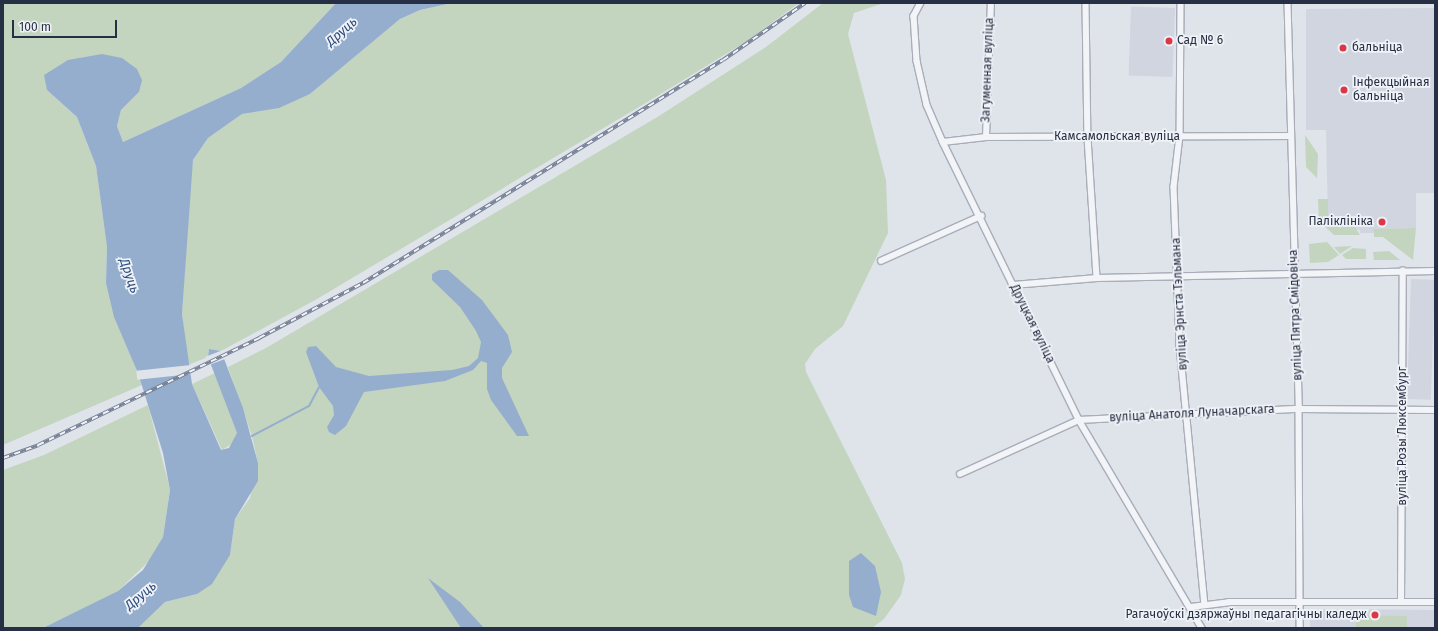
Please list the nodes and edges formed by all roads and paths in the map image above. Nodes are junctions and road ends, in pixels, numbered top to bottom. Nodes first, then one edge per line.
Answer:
1 (921, 3) edge
2 (991, 3) edge
3 (1086, 3) edge
4 (1181, 3) edge
5 (1288, 3) edge
6 (1180, 136) junction
7 (1290, 136) junction
8 (986, 137) junction
9 (1088, 138) junction
10 (943, 142) junction
11 (981, 216) junction
12 (881, 261) dead end
13 (1403, 271) junction
14 (1435, 271) edge
15 (1294, 273) junction
16 (1097, 278) junction
17 (1178, 278) junction
18 (1013, 285) junction
19 (1299, 409) junction
20 (1403, 410) junction
21 (1435, 410) edge
22 (1189, 413) junction
23 (1080, 420) junction
24 (960, 474) dead end
25 (1300, 601) junction
26 (1401, 602) junction
27 (1435, 602) edge
28 (1205, 605) junction
29 (1191, 607) junction
30 (1202, 628) edge
31 (1300, 628) edge

1 - 10 street, Друцкая вуліца
2 - 8 street, Загуменная вуліца
3 - 9 street
4 - 6 street, вуліца Эрнста Тэльмана
5 - 7 street, вуліца Пятра Смідовіча
6 - 7 street, Камсамольская вуліца
6 - 9 street, Камсамольская вуліца
6 - 17 street, вуліца Эрнста Тэльмана
7 - 15 street, вуліца Пятра Смідовіча
8 - 9 street, Камсамольская вуліца
8 - 10 street, Камсамольская вуліца
9 - 16 street
10 - 11 street, Друцкая вуліца
11 - 12 street
11 - 18 street, Друцкая вуліца
13 - 14 street
13 - 15 street
13 - 20 street, вуліца Розы Люксембург
15 - 17 street
15 - 19 street, вуліца Пятра Смідовіча
16 - 17 street
16 - 18 street
17 - 22 street, вуліца Эрнста Тэльмана
18 - 23 street, Друцкая вуліца
19 - 20 street, вуліца Анатоля Луначарскага
19 - 22 street, вуліца Анатоля Луначарскага
19 - 25 street, вуліца Пятра Смідовіча
20 - 21 street, вуліца Анатоля Луначарскага
20 - 26 street, вуліца Розы Люксембург
22 - 23 street, вуліца Анатоля Луначарскага
22 - 28 street, вуліца Эрнста Тэльмана
23 - 24 street, вуліца Анатоля Луначарскага
23 - 29 street, Друцкая вуліца
25 - 26 street
25 - 28 street
25 - 31 street, вуліца Пятра Смідовіча
26 - 27 street
28 - 29 street
29 - 30 street, Друцкая вуліца

